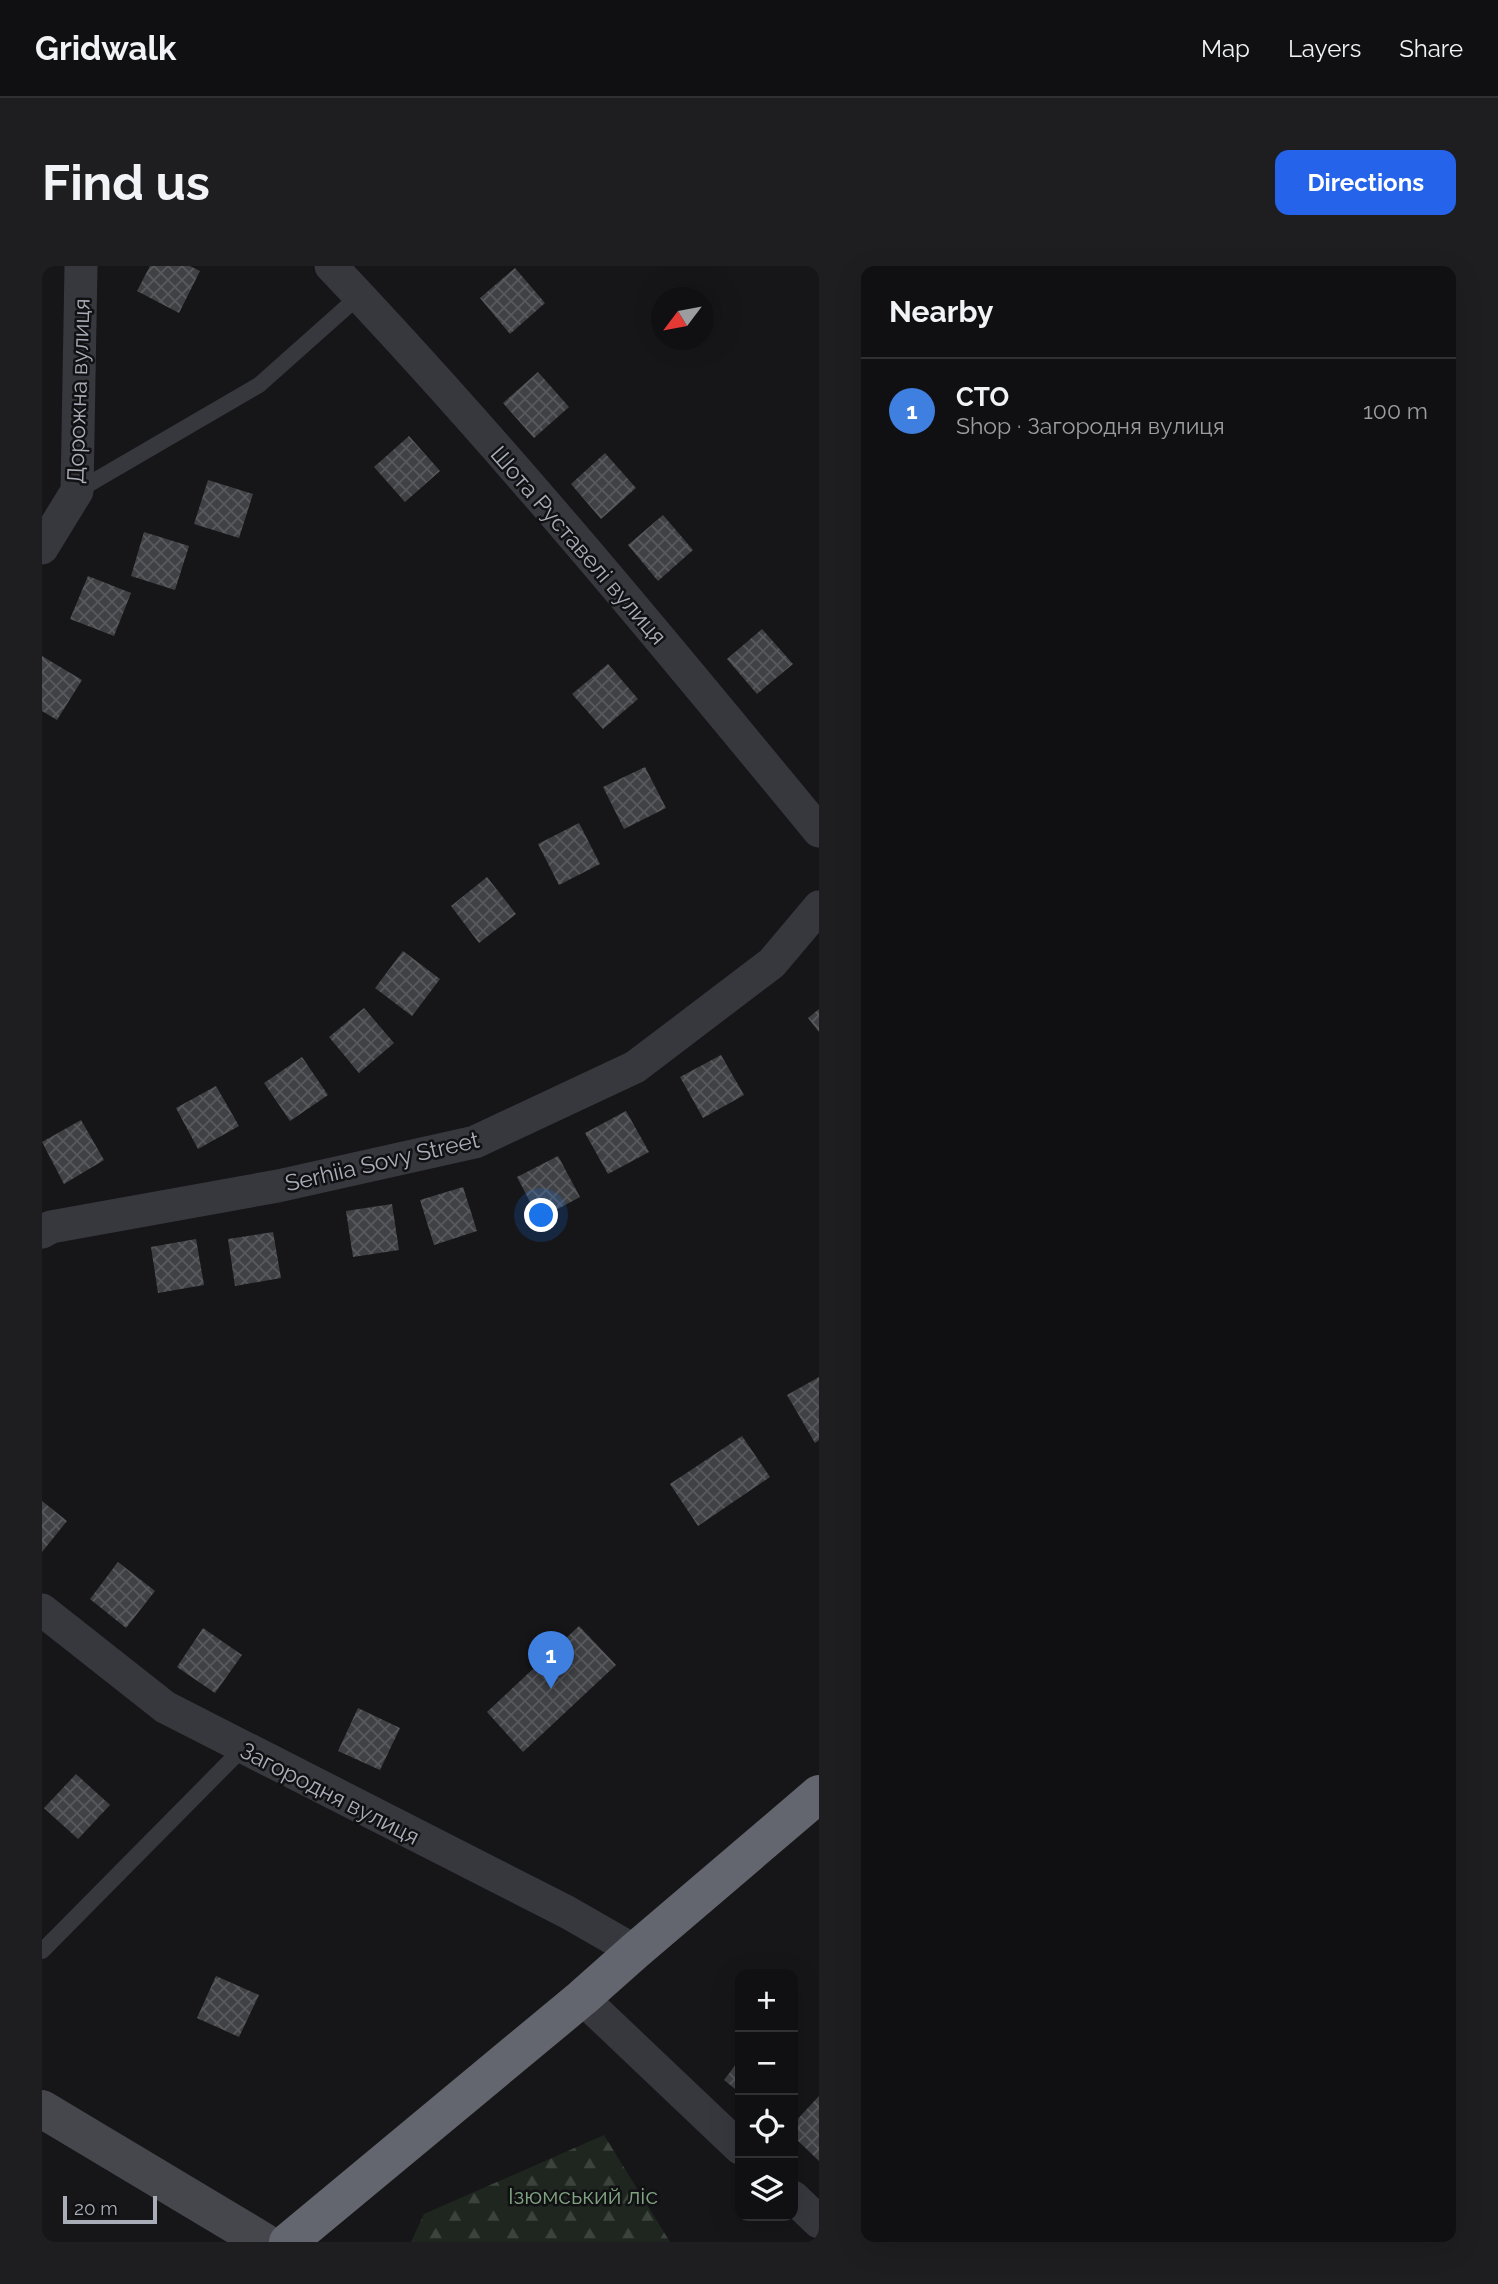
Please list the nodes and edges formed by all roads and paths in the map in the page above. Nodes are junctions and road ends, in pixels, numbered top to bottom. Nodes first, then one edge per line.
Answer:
1 (81, 266) edge
2 (331, 266) edge
3 (359, 296) junction
4 (77, 491) junction
5 (42, 548) edge
6 (819, 831) edge
7 (819, 907) edge
8 (42, 1232) edge
9 (42, 1610) edge
10 (243, 1748) junction
11 (819, 1794) edge
12 (42, 1951) edge
13 (635, 1951) junction
14 (582, 1998) junction
15 (42, 2109) edge
16 (735, 2143) edge
17 (798, 2202) edge
18 (819, 2222) edge
19 (264, 2242) edge
20 (288, 2242) edge

1 - 4 street, Дорожна вулиця
2 - 3 street, Шота Руставелі вулиця
3 - 4 lane
3 - 6 street, Шота Руставелі вулиця
4 - 5 street, Дорожна вулиця
7 - 8 street, Serhiia Sovy Street
9 - 10 street, Загородня вулиця
10 - 12 lane
10 - 13 street, Загородня вулиця
11 - 13 highway
13 - 14 highway
14 - 16 street
14 - 20 highway
15 - 19 street
17 - 18 street

